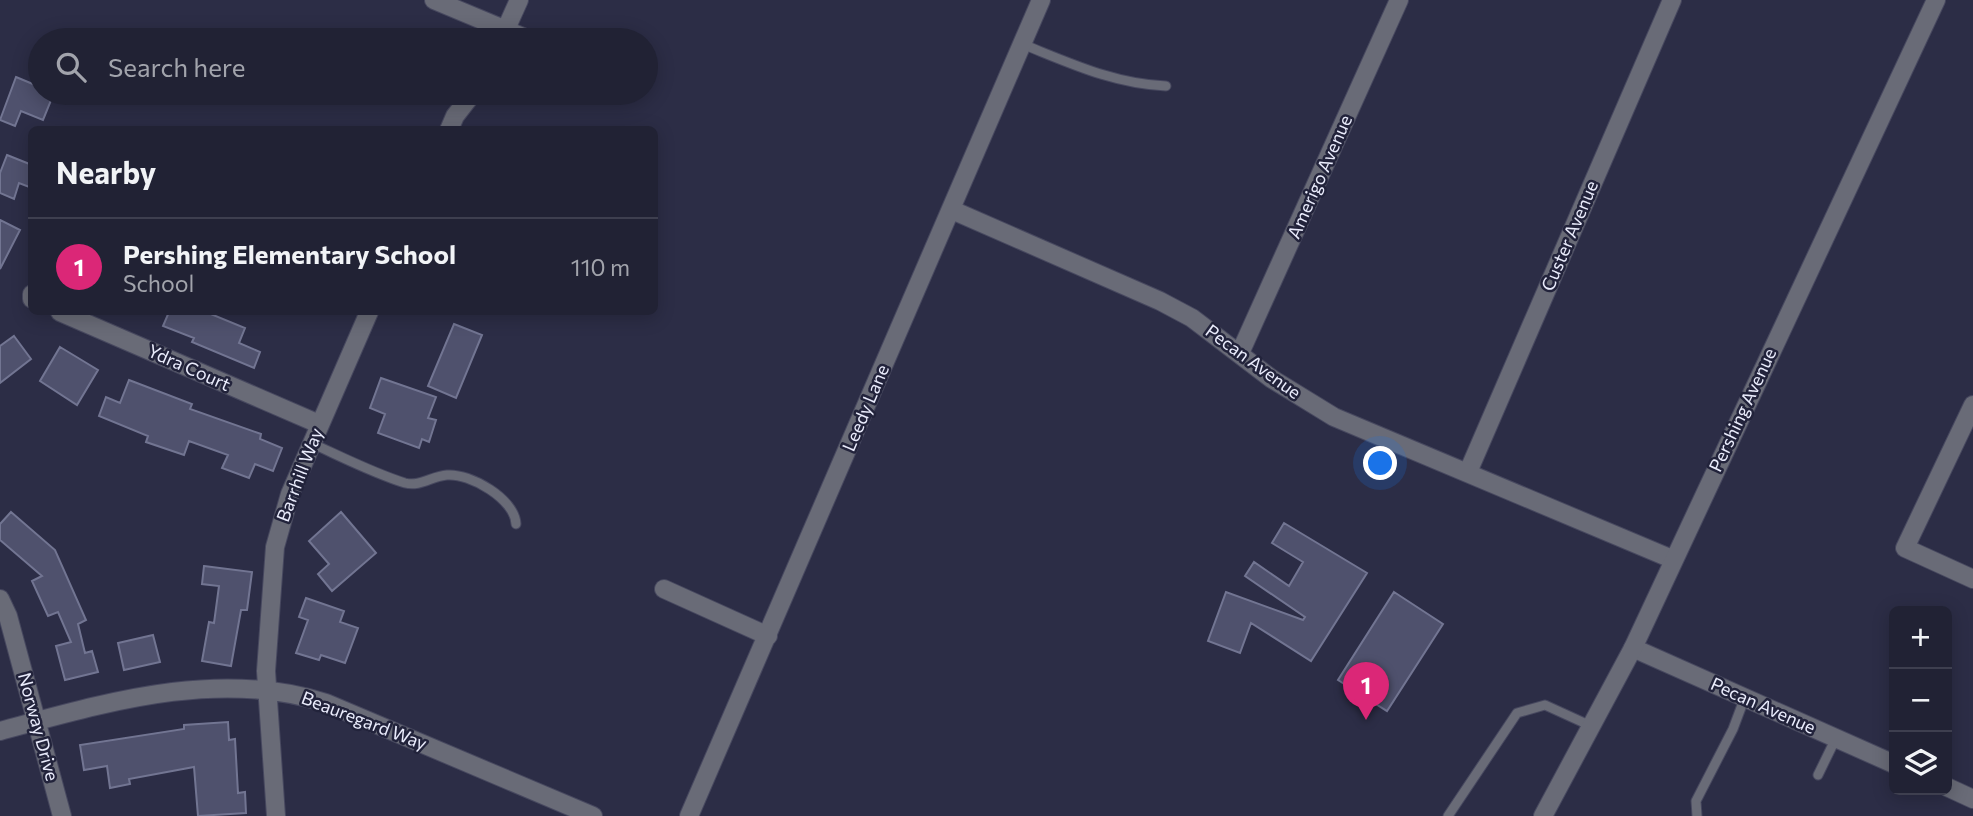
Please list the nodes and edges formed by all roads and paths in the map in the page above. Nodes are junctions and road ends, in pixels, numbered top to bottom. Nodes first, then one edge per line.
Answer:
1 (434, 0) edge
2 (519, 0) edge
3 (1041, 0) edge
4 (1399, 0) edge
5 (1672, 0) edge
6 (1937, 0) edge
7 (490, 28) edge
8 (507, 28) edge
9 (1023, 44) junction
10 (1166, 86) dead end
11 (464, 105) edge
12 (451, 126) edge
13 (952, 210) junction
14 (67, 315) edge
15 (368, 315) edge
16 (1240, 353) junction
17 (1973, 405) edge
18 (319, 424) junction
19 (311, 443) junction
20 (1468, 472) junction
21 (516, 524) dead end
22 (1672, 559) junction
23 (1973, 579) edge
24 (664, 589) dead end
25 (0, 599) edge
26 (768, 636) junction
27 (1633, 648) junction
28 (266, 689) junction
29 (1745, 697) junction
30 (37, 721) junction
31 (1591, 726) junction
32 (0, 731) edge
33 (1836, 738) junction
34 (1889, 762) edge
35 (1818, 775) dead end
36 (1952, 789) edge
37 (1973, 799) edge
38 (62, 816) edge
39 (276, 816) edge
40 (593, 816) edge
41 (690, 816) edge
42 (1448, 816) edge
43 (1543, 816) edge
44 (1697, 816) edge

1 - 7 street
2 - 8 street
3 - 9 street, Leedy Lane
4 - 16 street, Amerigo Avenue
5 - 20 street, Custer Avenue
6 - 22 street, Pershing Avenue
9 - 10 lane
9 - 13 street, Leedy Lane
11 - 12 street
13 - 16 street, Pecan Avenue
13 - 26 street, Leedy Lane
14 - 18 street, Ydra Court
15 - 18 street, Barrhill Way
16 - 20 street, Pecan Avenue
17 - 23 street
18 - 19 street, Barrhill Way
19 - 21 lane
19 - 28 street, Barrhill Way
20 - 22 street, Pecan Avenue
22 - 27 street, Pershing Avenue
24 - 26 street
25 - 30 street, Norway Drive
26 - 41 street, Leedy Lane
27 - 29 street, Pecan Avenue
27 - 31 street, Pershing Avenue
28 - 30 street, Beauregard Way
28 - 39 street, Barrhill Way
28 - 40 street, Beauregard Way
29 - 33 street, Pecan Avenue
29 - 44 lane
30 - 32 street, Beauregard Way
30 - 38 street, Norway Drive
31 - 42 lane
31 - 43 street, Pershing Avenue
33 - 34 street, Pecan Avenue
33 - 35 lane
36 - 37 street

